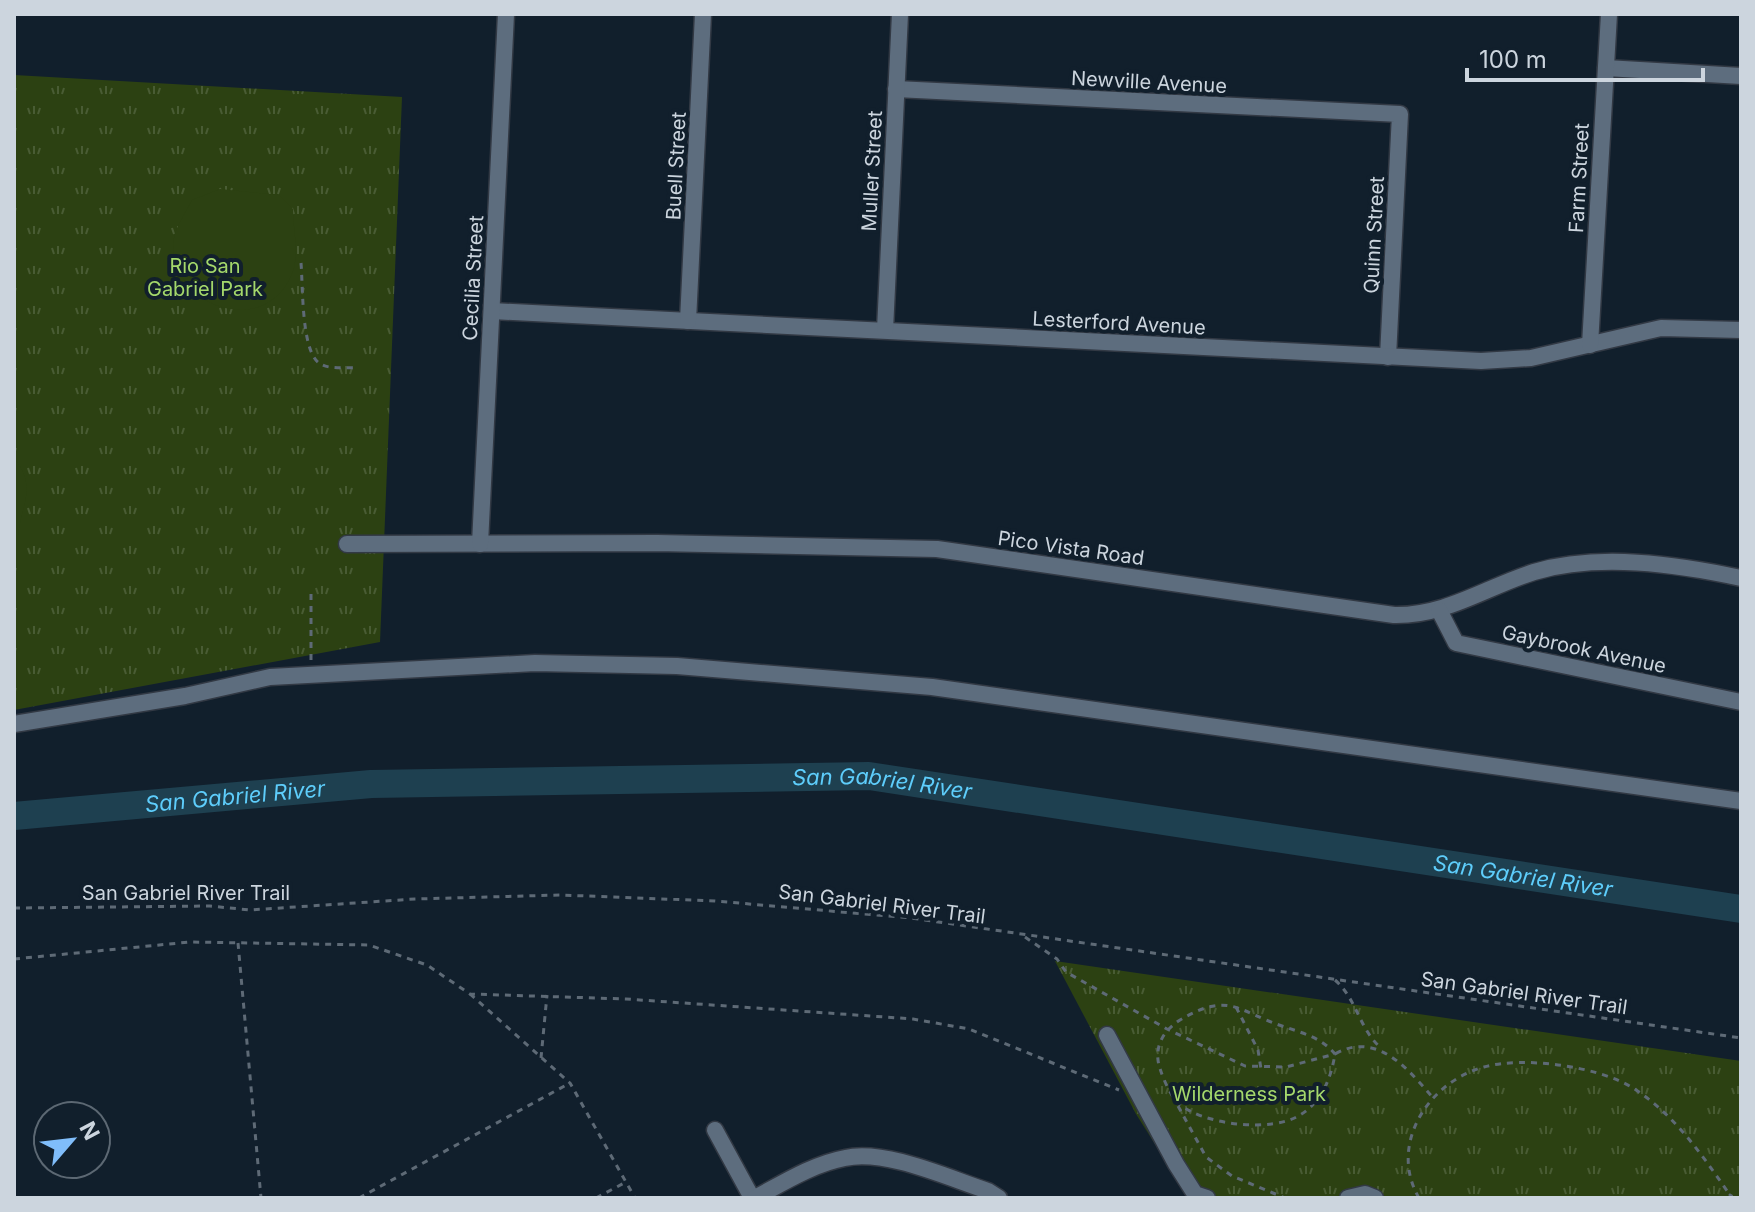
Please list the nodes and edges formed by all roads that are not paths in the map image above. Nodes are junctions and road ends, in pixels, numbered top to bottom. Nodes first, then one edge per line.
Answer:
1 (506, 14) edge
2 (703, 14) edge
3 (900, 14) edge
4 (1609, 14) edge
5 (1606, 68) junction
6 (1741, 76) edge
7 (896, 89) junction
8 (1400, 114) joint
9 (492, 311) junction
10 (688, 321) junction
11 (885, 330) junction
12 (1741, 330) edge
13 (1590, 345) junction
14 (1388, 357) junction
15 (347, 544) dead end
16 (480, 544) junction
17 (1741, 578) edge
18 (1439, 610) junction
19 (1741, 702) edge
20 (14, 724) edge
21 (1741, 801) edge
22 (1107, 1035) dead end
23 (715, 1130) dead end
24 (753, 1198) edge
25 (999, 1198) edge
26 (1207, 1198) edge
27 (1348, 1198) edge
28 (1375, 1198) edge

1 - 9 street, Cecilia Street
2 - 10 street, Buell Street
3 - 7 street, Muller Street
4 - 5 street, Farm Street
5 - 6 street
5 - 13 street, Farm Street
7 - 8 street, Newville Avenue
7 - 11 street, Muller Street
8 - 14 street, Quinn Street
9 - 10 street, Lesterford Avenue
9 - 16 street, Cecilia Street
10 - 11 street, Lesterford Avenue
11 - 14 street, Lesterford Avenue
12 - 13 street, Lesterford Avenue
13 - 14 street, Lesterford Avenue
15 - 16 street, Pico Vista Road
16 - 18 street, Pico Vista Road
17 - 18 street, Pico Vista Road
18 - 19 street, Gaybrook Avenue
20 - 21 street
22 - 26 street
23 - 24 street
24 - 25 street
27 - 28 street

